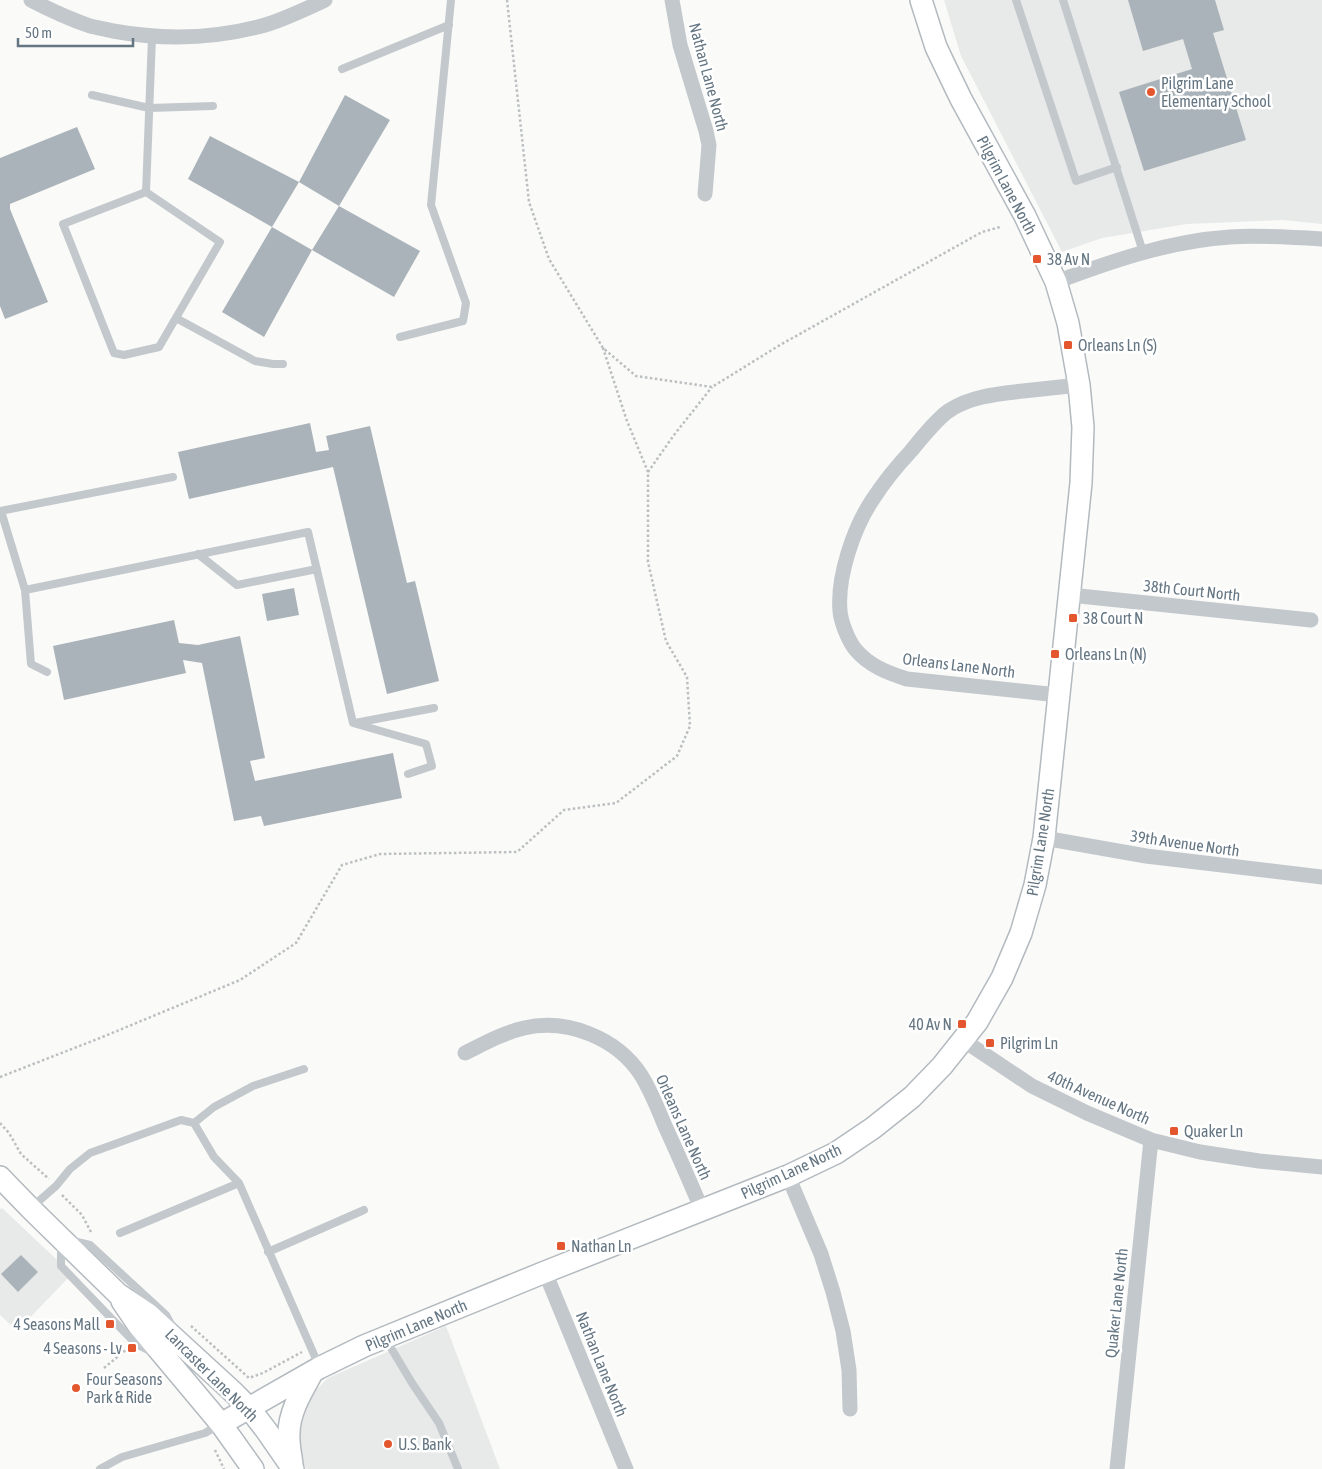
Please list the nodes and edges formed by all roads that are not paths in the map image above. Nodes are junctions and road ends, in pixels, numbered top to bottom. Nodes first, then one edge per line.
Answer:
1 (31, 0) edge
2 (325, 0) edge
3 (451, 0) edge
4 (672, 0) edge
5 (921, 0) edge
6 (1016, 0) edge
7 (1063, 0) edge
8 (449, 25) junction
9 (152, 37) junction
10 (342, 69) dead end
11 (92, 95) dead end
12 (213, 106) dead end
13 (149, 108) junction
14 (1117, 167) junction
15 (146, 192) junction
16 (705, 194) dead end
17 (1322, 239) edge
18 (1143, 252) junction
19 (1056, 282) junction
20 (176, 318) junction
21 (400, 337) dead end
22 (283, 364) dead end
23 (1080, 385) junction
24 (173, 478) dead end
25 (0, 511) edge
26 (198, 554) junction
27 (317, 570) junction
28 (25, 590) junction
29 (1070, 595) junction
30 (1311, 620) dead end
31 (47, 672) dead end
32 (1058, 695) junction
33 (434, 708) dead end
34 (353, 723) junction
35 (408, 774) dead end
36 (1044, 838) junction
37 (1322, 876) edge
38 (964, 1040) junction
39 (465, 1053) dead end
40 (304, 1069) dead end
41 (194, 1124) junction
42 (1151, 1140) junction
43 (1322, 1167) edge
44 (788, 1176) junction
45 (0, 1177) edge
46 (238, 1183) junction
47 (31, 1209) junction
48 (364, 1210) dead end
49 (702, 1210) junction
50 (120, 1233) dead end
51 (62, 1239) junction
52 (268, 1252) junction
53 (545, 1272) junction
54 (118, 1294) junction
55 (384, 1338) junction
56 (186, 1348) junction
57 (167, 1360) junction
58 (316, 1370) junction
59 (249, 1408) junction
60 (850, 1409) dead end
61 (221, 1424) junction
62 (293, 1468) edge
63 (100, 1469) edge
64 (253, 1469) edge
65 (458, 1469) edge
66 (626, 1469) edge
67 (1116, 1469) edge

1 - 9 street
2 - 9 street
3 - 8 lane
4 - 16 street, Nathan Lane North
5 - 19 street, Pilgrim Lane North
6 - 14 lane
7 - 14 lane
8 - 10 lane
8 - 21 lane
9 - 13 lane
11 - 13 lane
12 - 13 lane
13 - 15 lane
14 - 18 lane
15 - 20 lane
15 - 20 lane
17 - 18 street
18 - 19 street
19 - 23 street, Pilgrim Lane North
20 - 22 lane
23 - 29 street, Pilgrim Lane North
23 - 32 street, Orleans Lane North
24 - 25 lane
25 - 28 lane
26 - 27 lane
26 - 27 lane
26 - 28 lane
27 - 34 lane
28 - 31 lane
29 - 30 street, 38th Court North
29 - 32 street, Pilgrim Lane North
32 - 36 street, Pilgrim Lane North
33 - 34 lane
34 - 35 lane
36 - 37 street, 39th Avenue North
36 - 38 street, Pilgrim Lane North
38 - 42 street, 40th Avenue North
38 - 44 street, Pilgrim Lane North
39 - 49 street, Orleans Lane North
40 - 41 lane
41 - 46 lane
41 - 47 lane
42 - 43 street, 40th Avenue North
42 - 67 street, Quaker Lane North
44 - 49 street, Pilgrim Lane North
44 - 60 street
45 - 47 street, Lancaster Lane North
46 - 50 lane
46 - 52 lane
47 - 51 street, Lancaster Lane North
48 - 52 lane
49 - 53 street, Pilgrim Lane North
51 - 54 street, Lancaster Lane North
51 - 56 lane
51 - 57 lane
52 - 58 lane
53 - 55 street, Pilgrim Lane North
53 - 66 street, Nathan Lane North
54 - 56 street, Lancaster Lane North
54 - 57 street, Lancaster Lane North
55 - 58 street, Pilgrim Lane North
55 - 65 lane
56 - 59 street, Lancaster Lane North
57 - 61 street, Lancaster Lane North
58 - 59 street, Pilgrim Lane North
58 - 62 street
59 - 61 street, Pilgrim Lane North
59 - 62 street, Lancaster Lane North
61 - 63 lane
61 - 64 street, Lancaster Lane North

